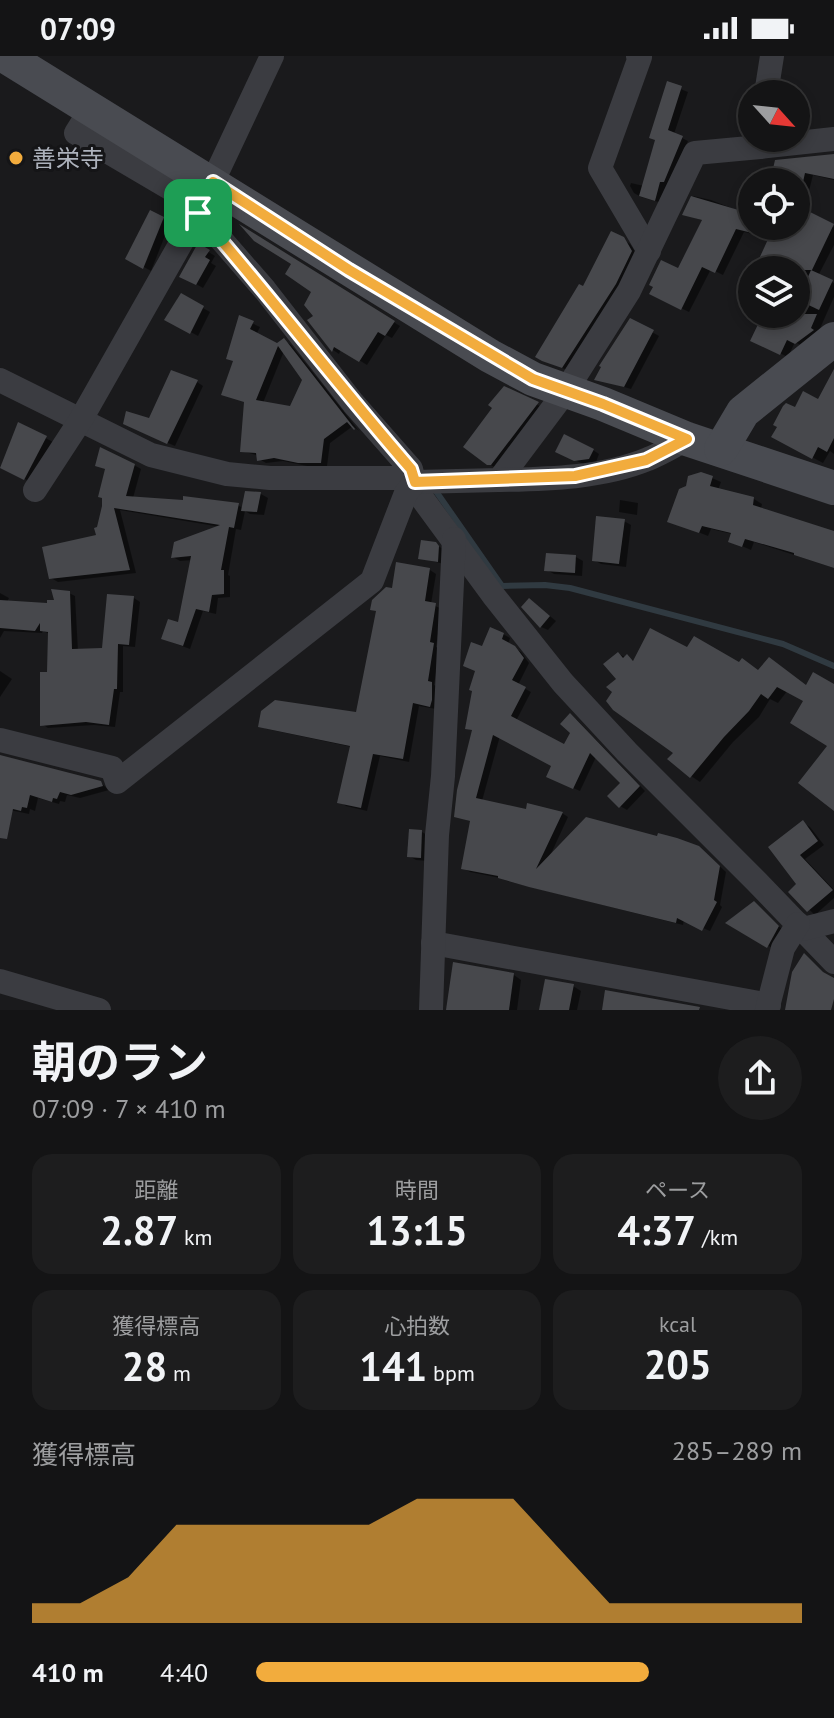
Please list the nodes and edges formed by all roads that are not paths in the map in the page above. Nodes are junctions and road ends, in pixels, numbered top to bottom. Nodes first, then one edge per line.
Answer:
1 (5, 56) edge
2 (272, 56) edge
3 (638, 56) edge
4 (772, 56) edge
5 (768, 80) edge
6 (834, 139) edge
7 (810, 140) edge
8 (738, 146) edge
9 (204, 201) junction
10 (649, 251) junction
11 (834, 339) edge
12 (0, 380) edge
13 (565, 392) junction
14 (80, 421) junction
15 (687, 439) junction
16 (721, 449) junction
17 (499, 480) junction
18 (422, 481) junction
19 (834, 488) edge
20 (35, 490) dead end
21 (454, 539) junction
22 (0, 740) edge
23 (834, 921) edge
24 (801, 926) junction
25 (433, 943) junction
26 (834, 962) edge
27 (0, 981) edge
28 (768, 1007) edge
29 (99, 1010) edge
30 (431, 1010) edge

1 - 9 main road
2 - 9 street
3 - 10 street
4 - 5 street
6 - 7 street
8 - 10 street
9 - 13 main road
9 - 14 street
9 - 18 street
10 - 13 street
11 - 16 main road
12 - 14 street
13 - 15 main road
13 - 17 street
14 - 18 street
14 - 20 street
15 - 16 main road
15 - 17 street
16 - 19 main road
17 - 18 street
18 - 21 street
18 - 22 street
21 - 24 street
21 - 25 street
23 - 24 street
24 - 26 street
24 - 28 street
25 - 28 street
25 - 30 street
27 - 29 street

